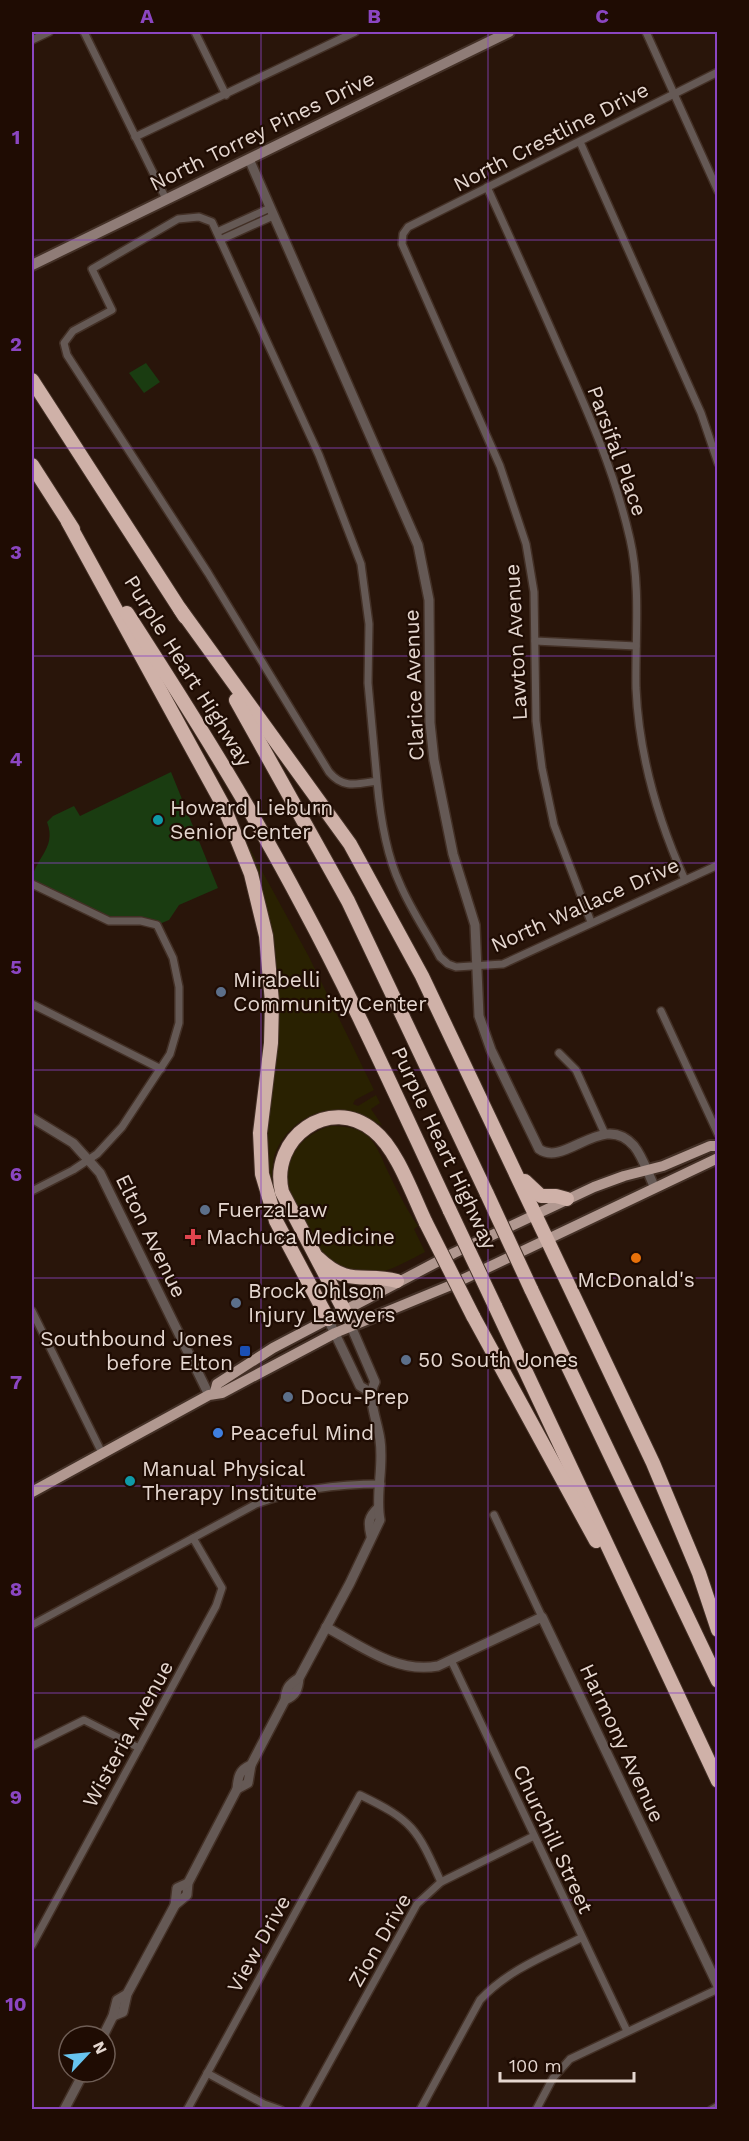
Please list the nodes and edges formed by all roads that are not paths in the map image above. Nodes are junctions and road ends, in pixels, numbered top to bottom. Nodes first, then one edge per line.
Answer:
1 (49, 32) edge
2 (84, 32) edge
3 (195, 32) edge
4 (355, 32) edge
5 (646, 32) edge
6 (502, 33) edge
7 (32, 40) edge
8 (717, 72) edge
9 (674, 93) junction
10 (226, 95) junction
11 (135, 137) junction
12 (580, 142) junction
13 (249, 159) junction
14 (487, 187) junction
15 (717, 190) edge
16 (166, 199) junction
17 (272, 212) junction
18 (217, 232) junction
19 (403, 234) joint
20 (220, 240) junction
21 (32, 266) edge
22 (32, 380) edge
23 (717, 462) edge
24 (32, 465) edge
25 (68, 522) junction
26 (180, 609) junction
27 (535, 641) junction
28 (636, 646) junction
29 (377, 781) junction
30 (717, 865) edge
31 (685, 880) junction
32 (32, 884) edge
33 (591, 922) junction
34 (477, 967) junction
35 (32, 1004) edge
36 (662, 1011) dead end
37 (559, 1053) dead end
38 (161, 1069) junction
39 (32, 1118) edge
40 (605, 1134) junction
41 (717, 1134) edge
42 (717, 1146) edge
43 (717, 1158) edge
44 (89, 1160) junction
45 (647, 1171) junction
46 (519, 1177) junction
47 (655, 1188) junction
48 (32, 1191) edge
49 (567, 1199) junction
50 (537, 1214) junction
51 (548, 1240) junction
52 (312, 1252) junction
53 (397, 1281) junction
54 (344, 1310) junction
55 (32, 1311) edge
56 (328, 1319) junction
57 (351, 1327) junction
58 (335, 1333) junction
59 (370, 1392) junction
60 (212, 1394) junction
61 (102, 1453) junction
62 (381, 1484) junction
63 (32, 1492) edge
64 (494, 1515) dead end
65 (193, 1538) junction
66 (542, 1617) junction
67 (32, 1625) edge
68 (326, 1627) junction
69 (717, 1630) edge
70 (451, 1660) junction
71 (717, 1681) edge
72 (680, 1701) junction
73 (32, 1746) edge
74 (139, 1748) junction
75 (717, 1781) edge
76 (534, 1836) junction
77 (441, 1882) junction
78 (581, 1938) junction
79 (32, 1945) edge
80 (717, 1988) edge
81 (109, 2024) edge
82 (627, 2031) junction
83 (207, 2073) junction
84 (78, 2084) edge
85 (717, 2106) edge
86 (64, 2109) edge
87 (187, 2109) edge
88 (281, 2109) edge
89 (303, 2109) edge
90 (420, 2109) edge
91 (536, 2109) edge
92 (711, 2109) edge

1 - 7 street
2 - 11 street
3 - 10 street
4 - 10 street
5 - 9 street
6 - 13 main road, North Torrey Pines Drive
8 - 9 street, North Crestline Drive
9 - 12 street, North Crestline Drive
9 - 15 street
10 - 11 street
11 - 16 street
12 - 14 street, North Crestline Drive
12 - 23 street
13 - 16 main road, North Torrey Pines Drive
13 - 17 street, Clarice Avenue
14 - 19 street, North Crestline Drive
14 - 28 street, Parsifal Place
16 - 21 main road, North Torrey Pines Drive
17 - 18 street
17 - 20 street
17 - 34 street, Clarice Avenue
18 - 20 street, North Wallace Drive
18 - 29 street
19 - 27 street, Lawton Avenue
20 - 29 street, North Wallace Drive
22 - 26 highway, Purple Heart Highway
24 - 25 highway, Purple Heart Highway
25 - 56 highway
25 - 72 highway, Purple Heart Highway, bridge
26 - 46 highway
26 - 71 highway, Purple Heart Highway, bridge
27 - 28 street
27 - 33 street, Lawton Avenue
28 - 31 street, Parsifal Place
29 - 34 street, North Wallace Drive
30 - 31 street, North Wallace Drive
31 - 33 street, North Wallace Drive
32 - 38 street
33 - 34 street, North Wallace Drive
34 - 40 street, Clarice Avenue
35 - 38 street
36 - 41 street
37 - 40 street
38 - 44 street
39 - 44 street, Elton Avenue
40 - 45 street
42 - 45 main road
43 - 47 main road
44 - 48 street
44 - 60 street, Elton Avenue
45 - 47 street
45 - 49 main road
46 - 49 highway
46 - 50 highway
47 - 51 main road
49 - 50 main road
50 - 51 highway
50 - 53 main road
51 - 57 main road
51 - 69 highway
52 - 53 highway
52 - 54 highway
52 - 72 highway, bridge
53 - 54 main road
54 - 56 main road
54 - 57 street
55 - 61 street
56 - 58 street
56 - 60 main road
57 - 58 main road
57 - 59 street
58 - 59 street
58 - 60 main road
59 - 62 street
60 - 61 main road
61 - 63 main road
62 - 65 street
62 - 68 street
64 - 66 street, Harmony Avenue
65 - 67 street
65 - 74 street, Wisteria Avenue
66 - 70 street
66 - 80 street, Harmony Avenue
68 - 70 street
68 - 81 street
70 - 76 street, Churchill Street
72 - 75 highway, Purple Heart Highway
73 - 74 street
74 - 79 street, Wisteria Avenue
76 - 77 street, Zion Drive
76 - 78 street, Churchill Street
77 - 83 street, View Drive
77 - 89 street, Zion Drive
78 - 82 street, Churchill Street
78 - 90 street
80 - 82 street
82 - 91 street
83 - 87 street, View Drive
83 - 88 street
84 - 86 street
85 - 92 street

